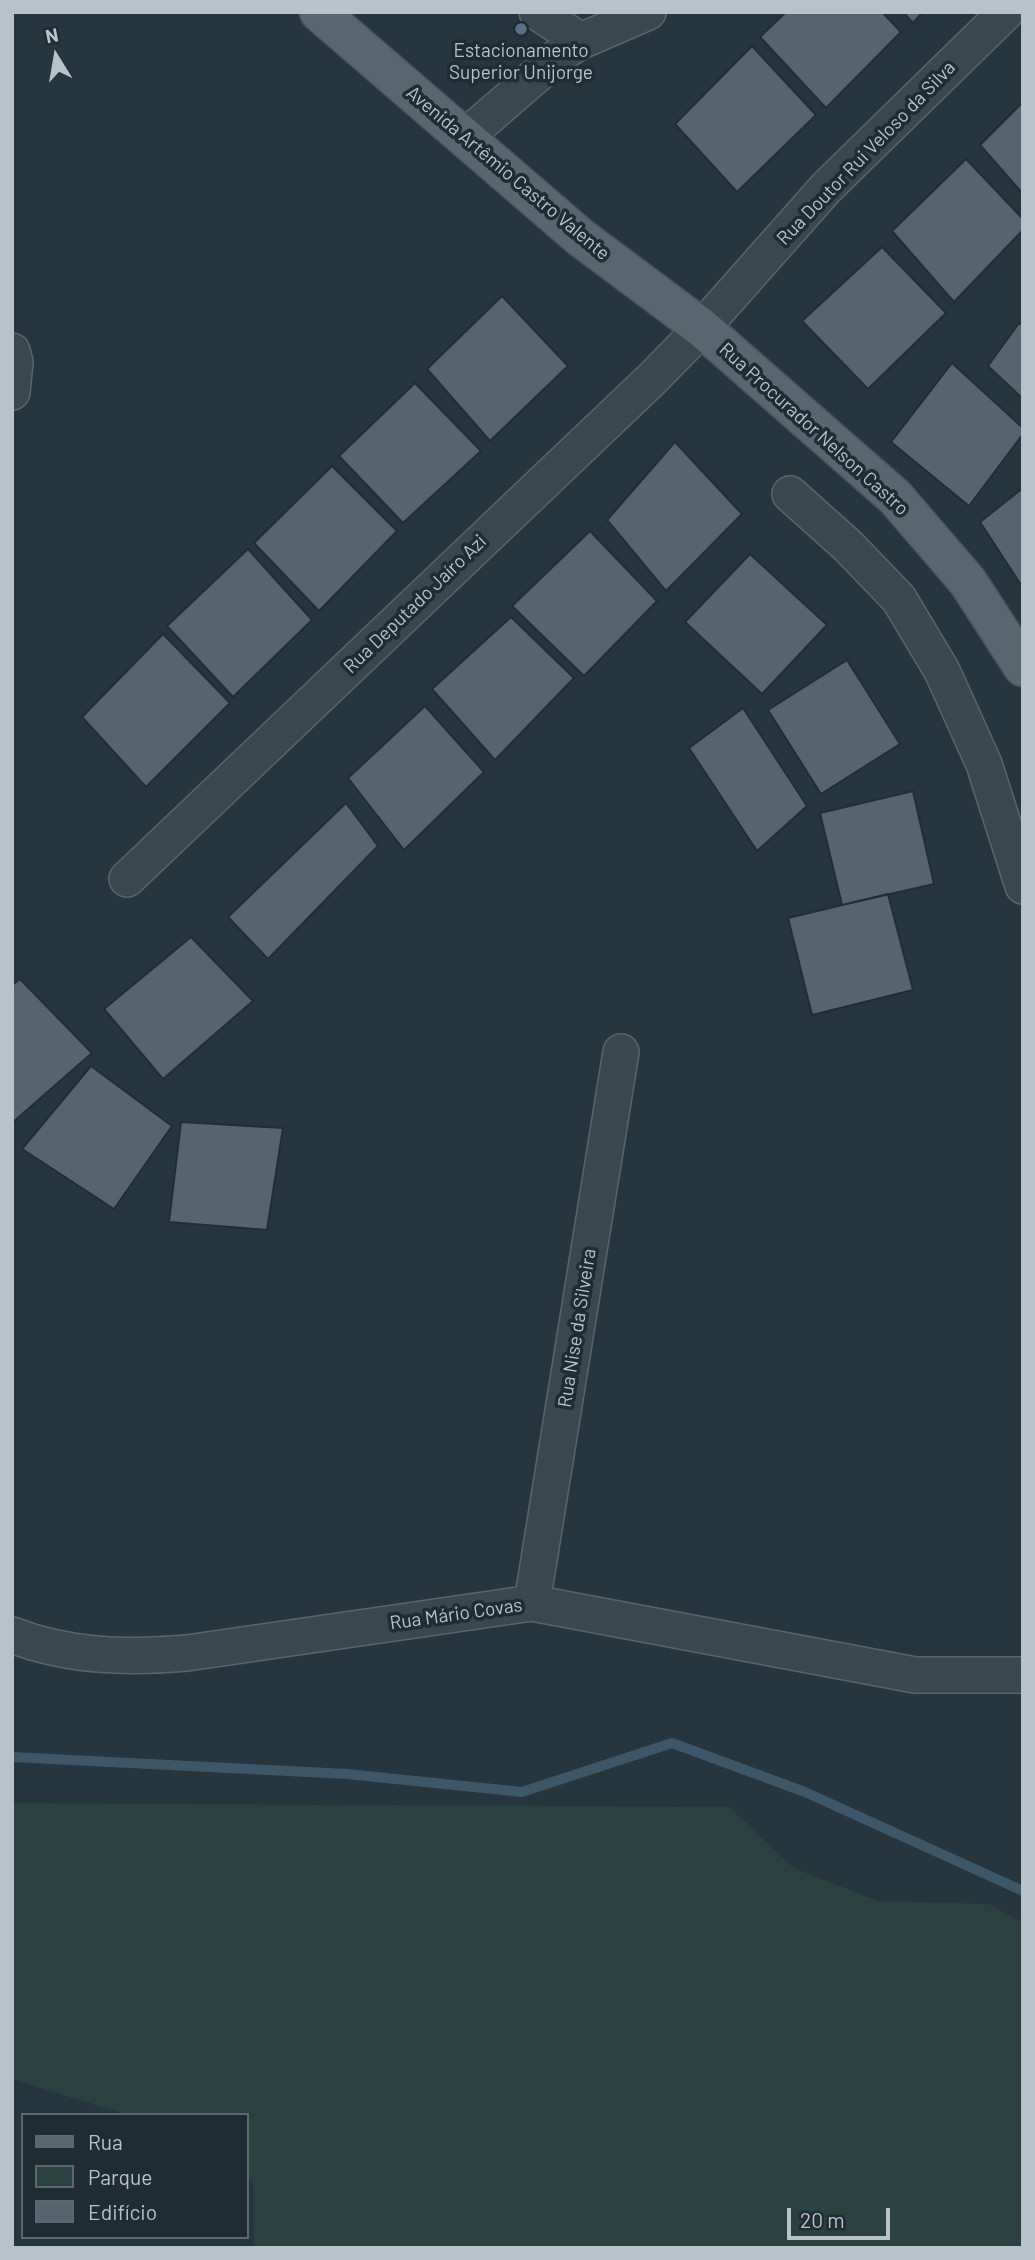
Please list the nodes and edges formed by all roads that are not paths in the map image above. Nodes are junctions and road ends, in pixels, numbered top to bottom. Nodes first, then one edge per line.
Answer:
1 (318, 12) edge
2 (537, 12) edge
3 (648, 12) edge
4 (1006, 12) edge
5 (581, 41) junction
6 (464, 137) junction
7 (702, 328) junction
8 (12, 351) edge
9 (12, 392) edge
10 (790, 494) dead end
11 (1023, 667) edge
12 (127, 879) dead end
13 (1023, 886) edge
14 (621, 1052) dead end
15 (532, 1603) junction
16 (12, 1635) edge
17 (1023, 1675) edge

1 - 6 main road, Avenida Artêmio Castro Valente
2 - 5 street
3 - 5 street
4 - 7 street, Rua Doutor Rui Veloso da Silva
5 - 6 street
6 - 7 main road, Avenida Artêmio Castro Valente
7 - 11 main road, Rua Procurador Nelson Castro
7 - 12 street, Rua Deputado Jaíro Azi
8 - 9 street
10 - 13 street
14 - 15 street, Rua Nise da Silveira
15 - 16 street, Rua Mário Covas
15 - 17 street, Rua Mário Covas

